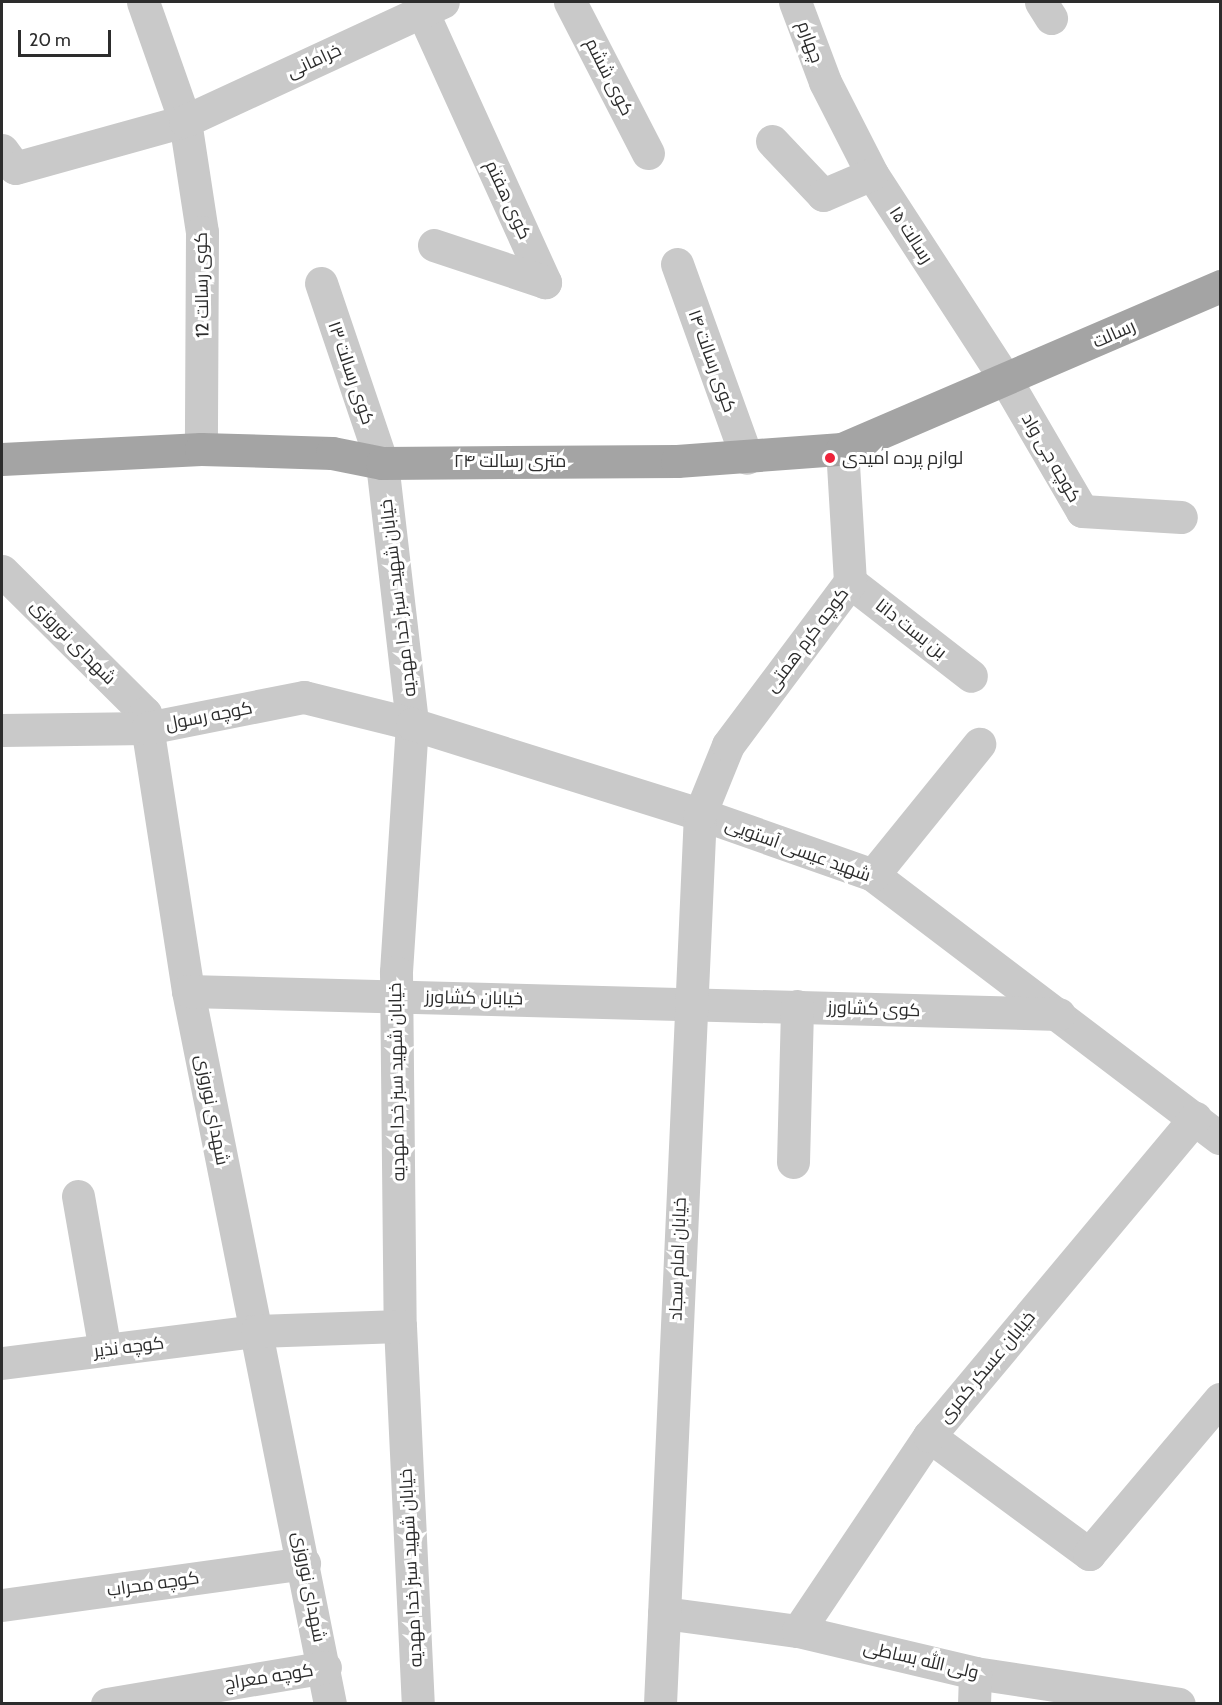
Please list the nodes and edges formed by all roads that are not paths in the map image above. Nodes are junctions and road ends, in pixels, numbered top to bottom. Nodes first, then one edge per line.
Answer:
1 (143, 2) edge
2 (570, 2) edge
3 (795, 2) edge
4 (433, 6) edge
5 (825, 82) joint
6 (185, 121) junction
7 (772, 141) dead end
8 (2, 150) edge
9 (648, 153) dead end
10 (872, 174) junction
11 (434, 245) dead end
12 (677, 264) dead end
13 (321, 282) dead end
14 (1221, 286) edge
15 (1007, 382) junction
16 (201, 449) junction
17 (843, 449) junction
18 (747, 458) junction
19 (2, 459) edge
20 (382, 463) junction
21 (1181, 516) dead end
22 (2, 571) edge
23 (850, 582) junction
24 (971, 676) dead end
25 (412, 724) junction
26 (147, 728) junction
27 (2, 730) edge
28 (979, 744) dead end
29 (700, 814) junction
30 (873, 875) junction
31 (188, 991) junction
32 (396, 996) junction
33 (689, 1004) junction
34 (797, 1006) junction
35 (1059, 1014) junction
36 (1195, 1118) junction
37 (1221, 1138) edge
38 (793, 1162) dead end
39 (78, 1196) dead end
40 (400, 1326) junction
41 (257, 1331) junction
42 (105, 1350) junction
43 (2, 1363) edge
44 (1221, 1399) edge
45 (929, 1436) junction
46 (304, 1563) junction
47 (2, 1605) edge
48 (664, 1613) junction
49 (798, 1631) junction
50 (325, 1667) junction
51 (975, 1688) edge
52 (212, 1695) edge
53 (107, 1704) edge
54 (330, 1704) edge
55 (418, 1704) edge
56 (660, 1704) edge
57 (1179, 1704) edge

1 - 6 street, کوی رسالت 12
2 - 9 street, کوی ششم
3 - 5 street, چهارم
4 - 6 street, خرامانی
4 - 11 street, کوی هفتم
5 - 10 street, رسالت ۱۵
6 - 8 street, خرامانی
6 - 16 street, کوی رسالت 12
7 - 10 street
10 - 15 street, رسالت ۱۵
12 - 18 street, کوی رسالت ۱۴
13 - 20 street, کوی رسالت ۱۳
14 - 15 main road, رسالت
15 - 17 main road, ۲۴ متری رسالت
15 - 21 street, کوچه جی واد
16 - 19 main road, ۲۴ متری رسالت
16 - 20 main road, ۲۴ متری رسالت
17 - 18 main road, ۲۴ متری رسالت
17 - 23 street, کوچه کرم همتی
18 - 20 main road, ۲۴ متری رسالت
20 - 25 street, خیابان شهید سبز خدا مهدیه
22 - 26 street, شهدای نوروزی
23 - 24 street, بن بست دانا
23 - 29 street, کوچه کرم همتی
25 - 26 street, کوچه رسول
25 - 29 street, شهید عیسی آستویی
25 - 32 street, خیابان شهید سبز خدا مهدیه
26 - 27 street, کوچه رسول
26 - 31 street, شهدای نوروزی
28 - 30 street
29 - 30 street, شهید عیسی آستویی
29 - 33 street, خیابان امام سجاد
30 - 35 street, شهید عیسی آستویی
31 - 32 street, خیابان کشاورز
31 - 41 street, شهدای نوروزی
32 - 33 street, خیابان کشاورز
32 - 40 street, خیابان شهید سبز خدا مهدیه
33 - 34 street, کوی کشاورز
33 - 48 street, خیابان امام سجاد
34 - 35 street, کوی کشاورز
34 - 38 street
35 - 36 street, شهید عیسی آستویی
36 - 37 street, شهید عیسی آستویی
36 - 45 street, خیابان عسکر کمری
39 - 42 street
40 - 41 street, کوچه نذیر
40 - 55 street, خیابان شهید سبز خدا مهدیه
41 - 42 street, کوچه نذیر
41 - 46 street, شهدای نوروزی
42 - 43 street, کوچه نذیر
44 - 45 street
45 - 49 street, خیابان عسکر کمری
46 - 47 street, کوچه محراب
46 - 50 street, شهدای نوروزی
48 - 49 street, ولی الله بساطی
48 - 56 street, خیابان امام سجاد
49 - 51 street, ولی الله بساطی
50 - 52 street, کوچه معراج
50 - 54 street, شهدای نوروزی
51 - 57 street, ولی الله بساطی
52 - 53 street, کوچه معراج

